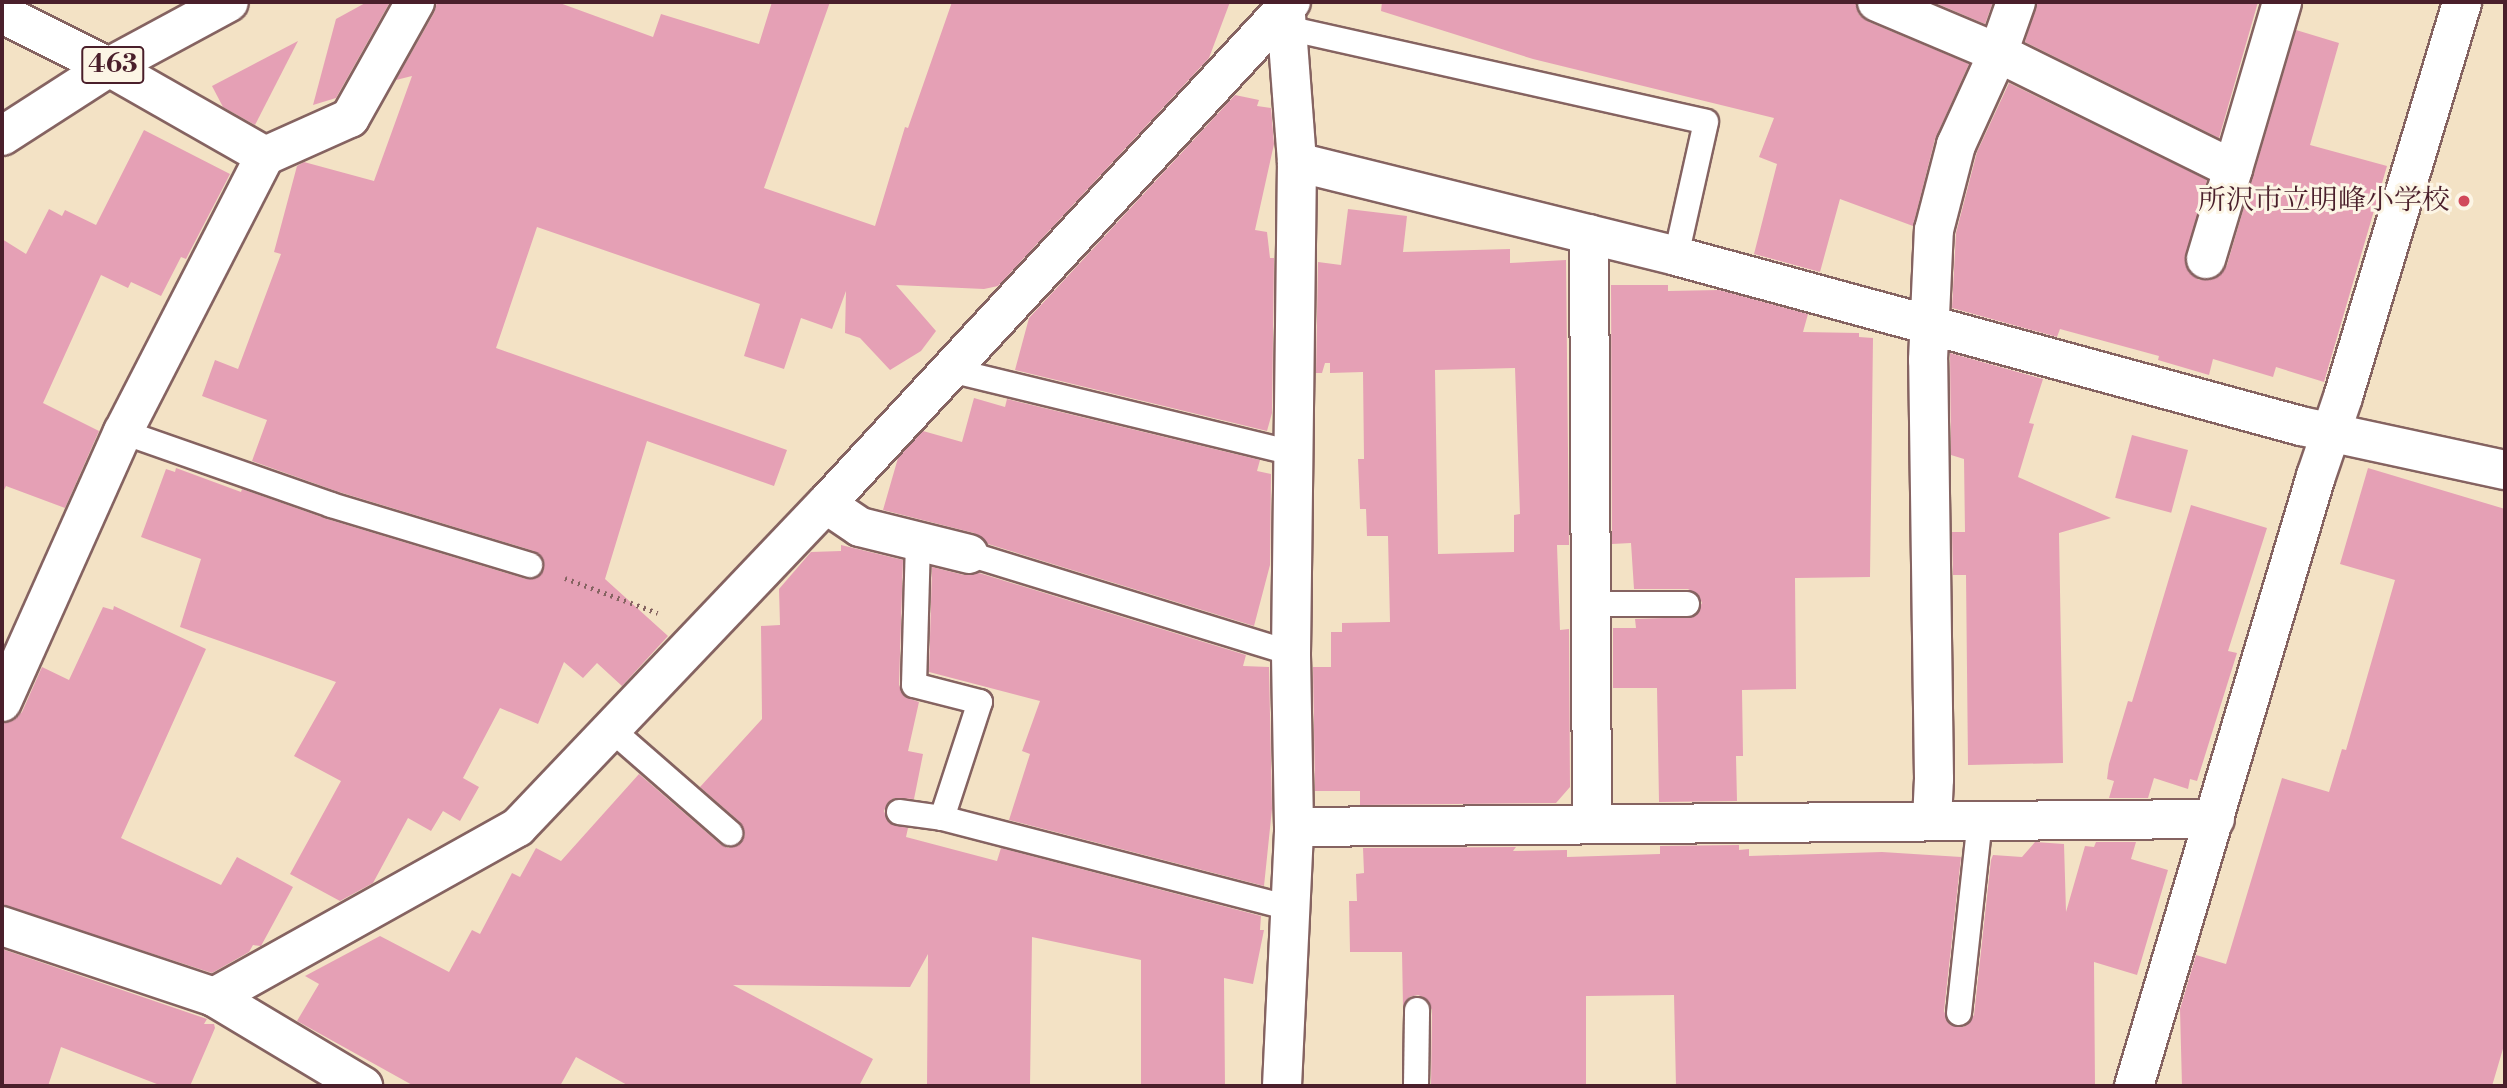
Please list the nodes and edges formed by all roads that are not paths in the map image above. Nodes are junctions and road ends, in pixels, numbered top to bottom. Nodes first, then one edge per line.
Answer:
1 (229, 2) edge
2 (415, 2) edge
3 (1877, 2) edge
4 (2016, 2) edge
5 (2282, 2) edge
6 (2462, 2) edge
7 (1285, 8) edge
8 (2, 13) edge
9 (1998, 53) junction
10 (109, 67) junction
11 (2, 136) edge
12 (265, 156) junction
13 (1297, 162) junction
14 (2233, 169) junction
15 (1589, 234) junction
16 (1676, 256) junction
17 (2206, 259) dead end
18 (1930, 326) junction
19 (950, 370) junction
20 (123, 432) junction
21 (2332, 433) junction
22 (1293, 453) junction
23 (2505, 470) edge
24 (826, 504) junction
25 (918, 543) junction
26 (969, 554) joint
27 (530, 565) road end
28 (1591, 604) junction
29 (1687, 604) dead end
30 (1292, 653) junction
31 (2, 702) edge
32 (612, 730) junction
33 (899, 811) dead end
34 (942, 818) junction
35 (2215, 819) junction
36 (1932, 821) junction
37 (1980, 821) junction
38 (1592, 824) junction
39 (1294, 827) junction
40 (730, 833) dead end
41 (1290, 908) junction
42 (2, 926) edge
43 (214, 997) junction
44 (1417, 1010) dead end
45 (1959, 1013) dead end
46 (363, 1086) edge
47 (1282, 1086) edge
48 (1416, 1086) edge
49 (2134, 1086) edge

1 - 10 main road, 463
2 - 12 main road
3 - 9 main road
4 - 9 main road
5 - 14 main road
6 - 21 main road
7 - 13 main road
7 - 16 lane
7 - 19 main road
8 - 10 main road
9 - 14 main road
9 - 18 main road
10 - 11 main road, 463
10 - 12 main road
12 - 20 main road
13 - 15 main road
13 - 22 main road
14 - 17 main road
15 - 16 main road
15 - 28 main road
16 - 18 main road
18 - 21 main road
18 - 36 main road
19 - 22 lane
19 - 24 main road
20 - 27 lane
20 - 31 main road
21 - 23 main road
21 - 35 main road
22 - 30 main road
24 - 25 main road
24 - 32 main road
25 - 26 main road
25 - 34 lane
26 - 30 lane
28 - 29 lane
28 - 38 main road
30 - 39 main road
32 - 40 lane
32 - 43 main road
33 - 34 lane
34 - 41 lane
35 - 37 main road
35 - 49 main road
36 - 37 main road
36 - 38 main road
37 - 45 lane
38 - 39 main road
39 - 41 main road
41 - 47 main road
42 - 43 main road
43 - 46 main road
44 - 48 lane

